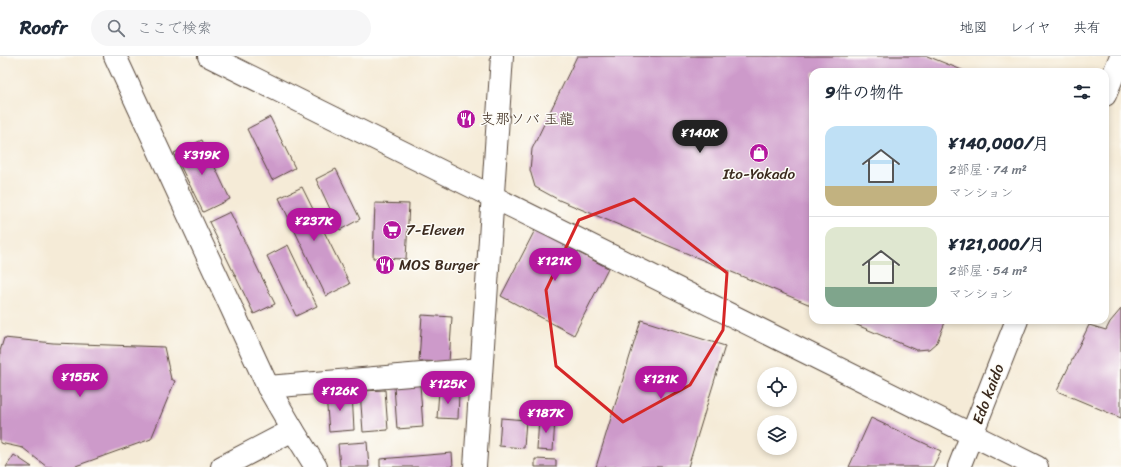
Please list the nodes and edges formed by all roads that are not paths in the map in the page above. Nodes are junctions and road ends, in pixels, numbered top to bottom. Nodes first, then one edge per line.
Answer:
1 (115, 56) edge
2 (209, 56) edge
3 (502, 56) edge
4 (1120, 56) edge
5 (1109, 85) edge
6 (493, 197) junction
7 (1015, 324) edge
8 (481, 369) junction
9 (268, 387) junction
10 (293, 430) junction
11 (972, 435) junction
12 (222, 467) edge
13 (316, 467) edge
14 (475, 467) edge
15 (959, 467) edge
16 (1037, 467) edge

1 - 9 street
2 - 6 street
3 - 6 street
4 - 5 street
6 - 8 street
6 - 11 street
7 - 11 street, Edo kaido
8 - 9 street
8 - 14 street
9 - 10 street
10 - 12 street
10 - 13 street
11 - 15 street, Edo kaido
11 - 16 street

